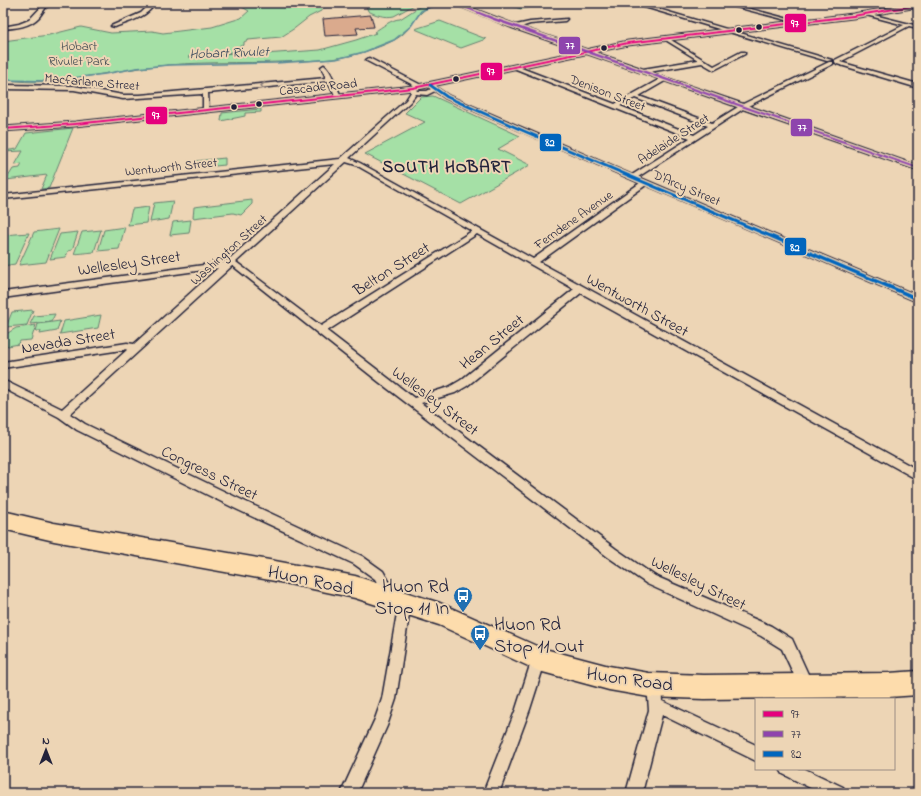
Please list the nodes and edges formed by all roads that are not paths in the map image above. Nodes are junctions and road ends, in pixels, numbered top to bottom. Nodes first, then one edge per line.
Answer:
1 (46, 3) edge
2 (152, 3) edge
3 (454, 3) edge
4 (633, 3) edge
5 (723, 3) edge
6 (918, 5) edge
7 (868, 14) junction
8 (565, 20) dead end
9 (798, 22) junction
10 (908, 25) junction
11 (113, 26) dead end
12 (515, 27) junction
13 (3, 28) edge
14 (918, 28) edge
15 (727, 31) junction
16 (666, 38) junction
17 (588, 51) junction
18 (743, 53) dead end
19 (369, 60) dead end
20 (703, 61) junction
21 (834, 62) junction
22 (324, 67) dead end
23 (514, 67) junction
24 (642, 71) junction
25 (330, 79) junction
26 (665, 79) junction
27 (918, 86) edge
28 (3, 87) edge
29 (432, 87) junction
30 (421, 91) junction
31 (203, 92) junction
32 (338, 96) junction
33 (634, 96) junction
34 (448, 97) junction
35 (408, 101) junction
36 (615, 107) junction
37 (742, 107) junction
38 (206, 110) junction
39 (711, 125) junction
40 (3, 129) edge
41 (694, 137) junction
42 (344, 160) junction
43 (918, 168) edge
44 (634, 177) junction
45 (646, 182) junction
46 (3, 197) edge
47 (477, 231) junction
48 (534, 262) junction
49 (231, 263) junction
50 (580, 289) junction
51 (3, 295) edge
52 (918, 299) edge
53 (321, 330) junction
54 (137, 348) junction
55 (3, 365) edge
56 (3, 384) edge
57 (413, 402) junction
58 (63, 414) junction
59 (918, 475) edge
60 (3, 520) edge
61 (399, 600) junction
62 (539, 659) junction
63 (918, 683) edge
64 (807, 687) junction
65 (655, 695) junction
66 (755, 753) edge
67 (790, 770) edge
68 (349, 793) edge
69 (492, 793) edge
70 (634, 793) edge
71 (837, 793) edge

1 - 13 street
2 - 11 street
3 - 12 street
4 - 15 street
5 - 9 street
6 - 7 street, Cascade Road
7 - 9 street, Cascade Road
7 - 10 street
8 - 12 street
9 - 15 street, Cascade Road
10 - 14 street
10 - 21 street, Adelaide Street
12 - 17 street
15 - 16 street, Cascade Road
15 - 21 street
16 - 17 street, Cascade Road
16 - 20 street
17 - 23 street, Cascade Road
17 - 24 street
18 - 20 street
19 - 30 street, D'Arcy Street
20 - 24 street
21 - 27 street
21 - 37 street, Adelaide Street
22 - 25 street
23 - 29 street, Cascade Road
23 - 36 street, Denison Street
24 - 26 street
25 -> 31 street, Macfarlane Street
25 - 32 street
26 - 33 street
26 - 37 street
28 - 31 street, Macfarlane Street
29 - 30 street, Cascade Road
29 - 34 street, D'Arcy Street
30 - 32 street, Cascade Road
30 - 34 street, D'Arcy Street
30 - 35 street, Washington Street
30 - 35 street, Washington Street
31 - 38 street
32 - 38 street, Cascade Road
33 - 36 street
33 - 39 street
34 - 44 street, D'Arcy Street
35 - 42 street, Washington Street
36 - 41 street, Denison Street
37 - 39 street, Adelaide Street
37 - 43 street
38 - 40 street, Cascade Road
39 - 41 street, Adelaide Street
41 - 44 street, Adelaide Street
42 - 46 street, Wentworth Street
42 - 47 street, Wentworth Street
42 - 49 street, Washington Street
44 - 45 street, D'Arcy Street
45 - 48 street, Ferndene Avenue
45 - 52 street, D'Arcy Street
47 - 48 street, Wentworth Street
47 - 53 street, Belton Street
48 - 50 street, Wentworth Street
49 - 51 street, Wellesley Street
49 - 53 street, Wellesley Street
49 - 54 street, Washington Street
50 - 57 street, Hean Street
50 - 59 street, Wentworth Street
53 - 57 street, Wellesley Street
54 - 55 street, Nevada Street
54 - 58 street, Washington Street
56 - 58 street, Congress Street
57 - 64 street, Wellesley Street
58 - 61 street, Congress Street
60 - 61 main road, Huon Road
61 - 62 main road, Huon Road
61 - 68 street
62 - 65 main road, Huon Road
62 - 69 street
63 - 64 main road, Huon Road
64 - 65 main road, Huon Road
65 - 66 street
65 - 70 street
67 - 71 street

